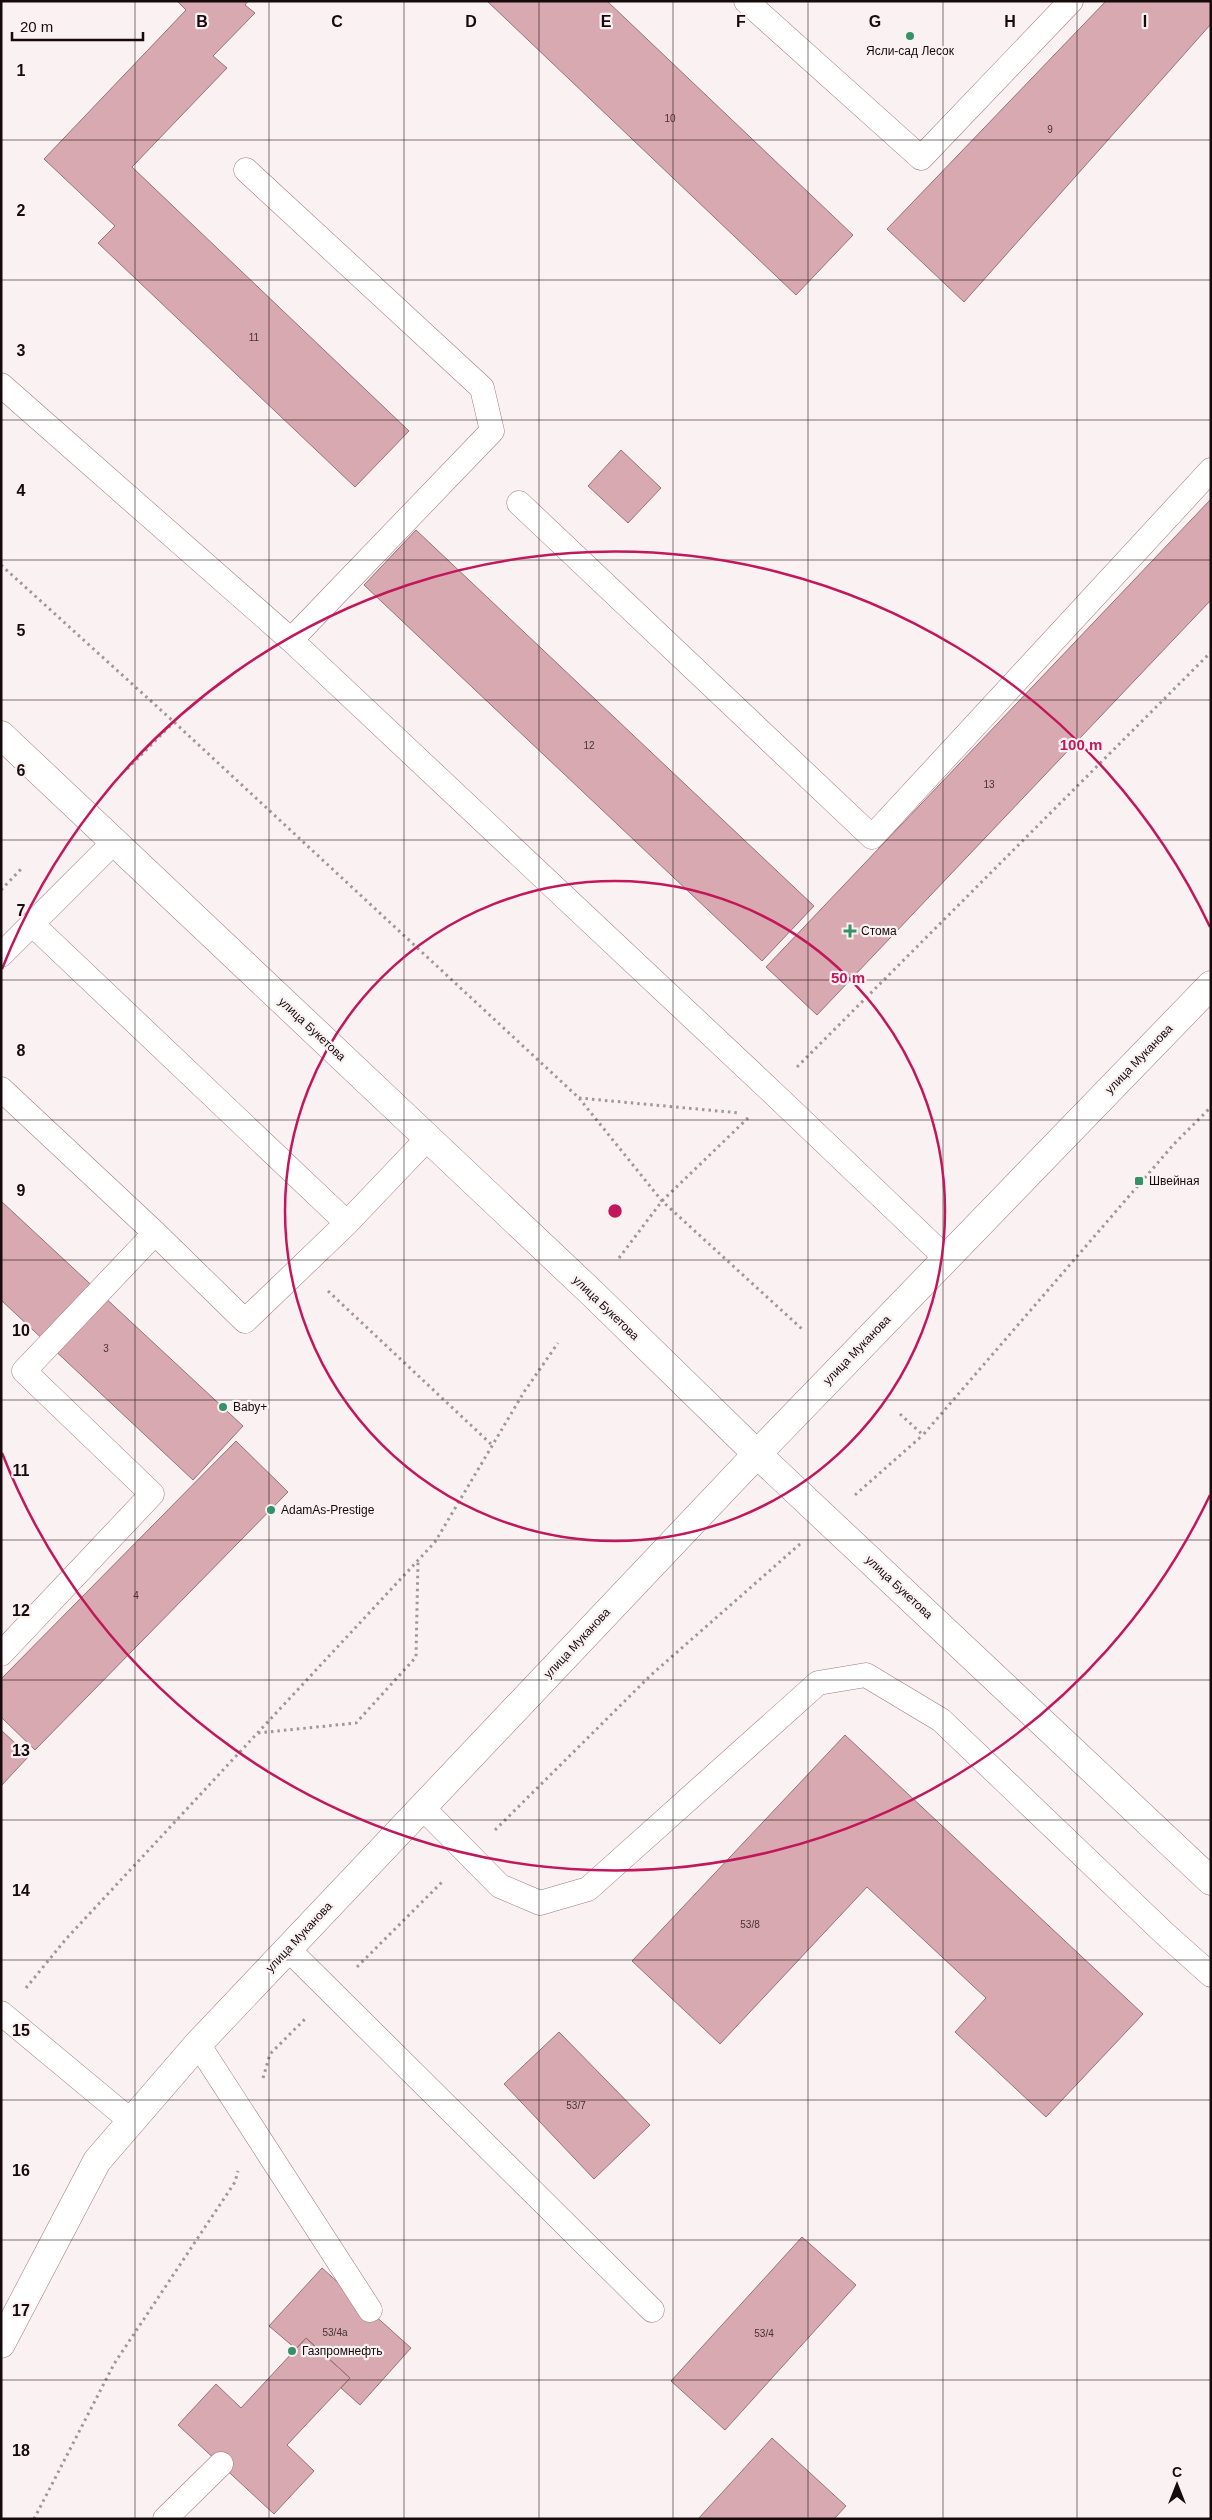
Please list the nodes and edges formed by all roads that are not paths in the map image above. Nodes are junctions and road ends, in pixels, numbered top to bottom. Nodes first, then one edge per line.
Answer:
1 (746, 1) edge
2 (1071, 1) edge
3 (246, 170) dead end
4 (1, 385) edge
5 (1211, 470) edge
6 (519, 503) dead end
7 (291, 640) junction
8 (1, 735) edge
9 (114, 842) junction
10 (32, 924) junction
11 (1, 955) edge
12 (1210, 987) edge
13 (1, 1090) edge
14 (427, 1139) junction
15 (347, 1223) junction
16 (155, 1233) junction
17 (946, 1258) junction
18 (757, 1454) junction
19 (1, 1654) edge
20 (422, 1806) junction
21 (1211, 1880) edge
22 (287, 1948) junction
23 (1211, 1975) edge
24 (3, 2015) edge
25 (198, 2044) junction
26 (131, 2121) junction
27 (370, 2310) dead end
28 (652, 2310) dead end
29 (1, 2344) edge
30 (221, 2464) dead end
31 (165, 2519) edge

1 - 2 lane
3 - 7 lane
4 - 7 lane
5 - 6 lane
7 - 17 lane
8 - 9 main road, улица Букетова
9 - 10 lane
9 - 14 main road, улица Букетова
10 - 11 lane
10 - 15 lane
12 - 17 main road, улица Муканова
13 - 16 lane
14 - 15 lane
14 - 18 main road, улица Букетова
15 - 16 lane
16 - 19 lane
17 - 18 main road, улица Муканова
18 - 20 main road, улица Муканова
18 - 21 main road, улица Букетова
20 - 22 main road, улица Муканова
20 - 23 lane
22 - 25 main road, улица Муканова
22 - 28 lane
24 - 26 lane
25 - 26 main road, улица Муканова
25 - 27 lane
26 - 29 main road, улица Муканова
30 - 31 lane

